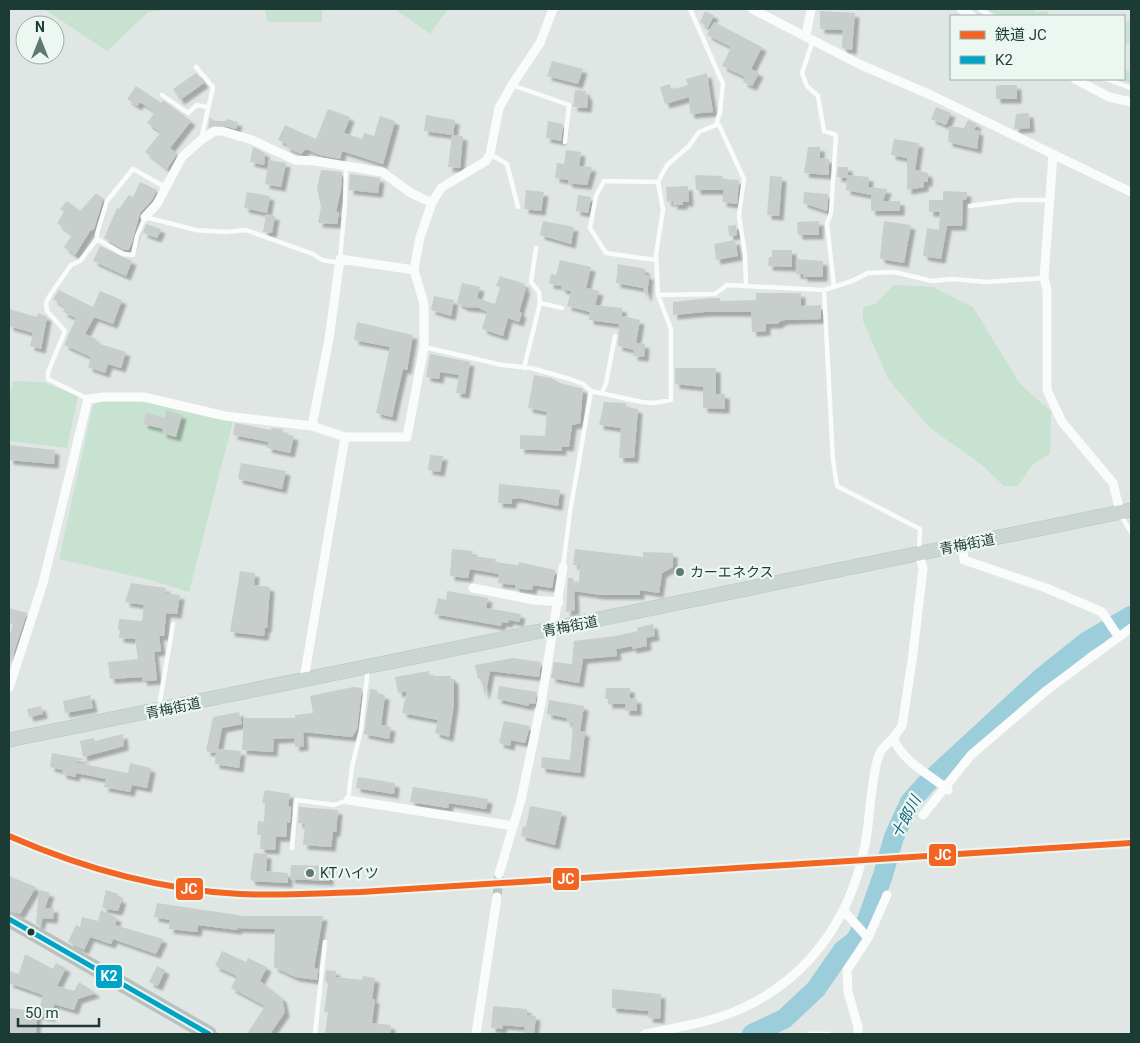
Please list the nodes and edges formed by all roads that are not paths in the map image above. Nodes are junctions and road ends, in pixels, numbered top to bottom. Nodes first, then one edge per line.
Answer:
1 (553, 9) edge
2 (690, 9) edge
3 (752, 9) edge
4 (811, 9) edge
5 (810, 38) junction
6 (196, 67) dead end
7 (1076, 80) edge
8 (1109, 80) edge
9 (512, 85) junction
10 (1131, 88) edge
11 (162, 95) dead end
12 (1131, 102) edge
13 (207, 107) junction
14 (716, 125) junction
15 (201, 140) junction
16 (565, 142) dead end
17 (490, 154) junction
18 (1053, 155) junction
19 (346, 166) junction
20 (658, 182) junction
21 (166, 187) junction
22 (1131, 192) edge
23 (1050, 200) junction
24 (432, 203) junction
25 (970, 206) dead end
26 (518, 207) dead end
27 (146, 217) junction
28 (97, 239) junction
29 (536, 248) dead end
30 (656, 260) junction
31 (340, 261) junction
32 (414, 270) junction
33 (1044, 278) junction
34 (746, 285) junction
35 (834, 286) junction
36 (824, 290) junction
37 (658, 295) junction
38 (540, 302) junction
39 (562, 308) dead end
40 (615, 336) dead end
41 (424, 347) junction
42 (524, 368) junction
43 (591, 391) junction
44 (602, 393) junction
45 (88, 399) junction
46 (312, 426) junction
47 (345, 437) junction
48 (1125, 511) edge
49 (1131, 532) edge
50 (962, 546) junction
51 (919, 554) junction
52 (563, 567) joint
53 (473, 588) dead end
54 (559, 602) junction
55 (173, 624) dead end
56 (1131, 628) edge
57 (552, 630) junction
58 (1118, 636) junction
59 (368, 667) junction
60 (304, 680) junction
61 (9, 688) edge
62 (158, 711) junction
63 (893, 738) junction
64 (9, 740) edge
65 (944, 787) junction
66 (348, 800) junction
67 (922, 815) dead end
68 (514, 826) junction
69 (292, 848) dead end
70 (499, 874) tunnel mouth
71 (887, 895) dead end
72 (497, 897) tunnel mouth
73 (846, 913) junction
74 (9, 919) edge
75 (868, 938) junction
76 (325, 942) dead end
77 (209, 1034) edge
78 (315, 1034) edge
79 (476, 1034) edge
80 (645, 1034) edge
81 (809, 1034) edge
82 (829, 1034) edge
83 (858, 1034) edge

1 - 9 street
2 - 14 lane
3 - 5 street
4 - 5 street
5 - 18 street
5 - 35 lane
6 - 13 lane
7 - 12 street
8 - 10 lane
9 - 16 lane
9 - 17 street
11 - 13 lane
13 - 15 lane
14 - 20 lane
14 - 34 lane
15 - 19 street
15 - 21 street
17 - 24 street
17 - 26 lane
18 - 22 street
18 - 23 street
19 - 24 street
19 - 31 lane
20 - 30 lane
20 - 30 lane
21 - 27 street
21 - 28 lane
23 - 25 lane
23 - 33 street
24 - 32 street
27 - 28 lane
27 - 31 lane
28 - 45 lane
29 - 38 lane
30 - 37 lane
31 - 32 street
31 - 46 street
32 - 41 street
33 - 35 lane
33 - 48 street
34 - 36 lane
34 - 37 lane
35 - 36 lane
36 - 51 lane
37 - 44 lane
38 - 39 lane
38 - 42 lane
40 - 44 lane
41 - 42 lane
41 - 47 street
42 - 43 lane
43 - 44 lane
43 - 52 lane
45 - 46 street
45 - 61 street
46 - 47 street
47 - 60 street
48 - 49 lane
48 - 50 main road, 青梅街道
50 - 51 main road, 青梅街道
50 - 58 street
51 - 57 main road, 青梅街道
51 - 63 street
52 - 54 street
53 - 54 street
54 - 57 street
55 - 62 lane
56 - 58 street
57 - 59 main road, 青梅街道
57 - 68 street
58 - 65 street
59 - 60 main road, 青梅街道
59 - 66 lane
60 - 62 main road, 青梅街道
62 - 64 main road, 青梅街道
63 - 65 street
63 - 73 street
65 - 67 street
66 - 68 street
66 - 69 lane
68 - 70 street
71 - 75 street
72 - 79 street
73 - 75 street
73 - 80 street
74 - 77 highway
75 - 83 street
76 - 78 lane
81 - 82 lane

